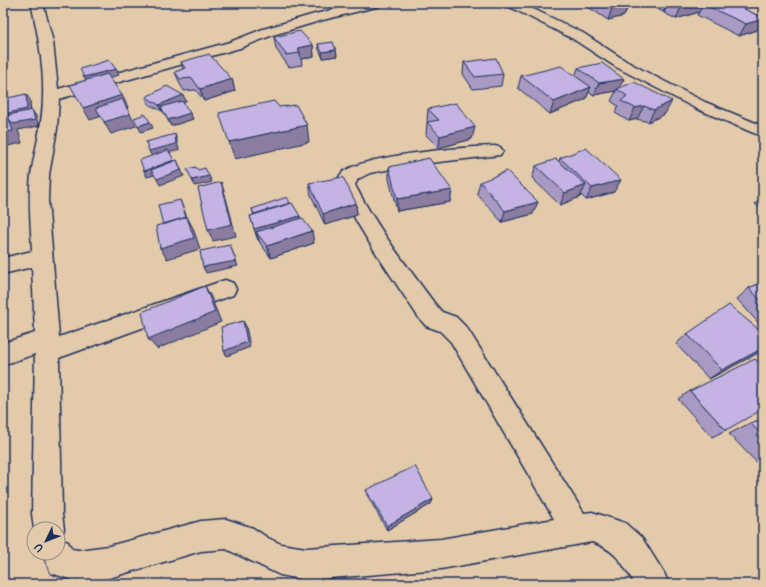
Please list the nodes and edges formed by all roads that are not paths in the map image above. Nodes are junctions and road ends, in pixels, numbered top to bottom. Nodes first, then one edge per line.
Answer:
1 (37, 3) edge
2 (376, 3) edge
3 (512, 3) edge
4 (51, 96) junction
5 (763, 132) edge
6 (494, 151) dead end
7 (41, 257) junction
8 (3, 266) edge
9 (225, 289) dead end
10 (47, 346) junction
11 (3, 354) edge
12 (48, 521) edge
13 (577, 530) junction
14 (61, 561) edge
15 (653, 584) edge

1 - 4 street
2 - 4 street
3 - 5 street
4 - 7 street
6 - 13 street
7 - 8 street
7 - 10 street
9 - 10 street
10 - 11 street
10 - 12 street
13 - 14 street
13 - 15 street

